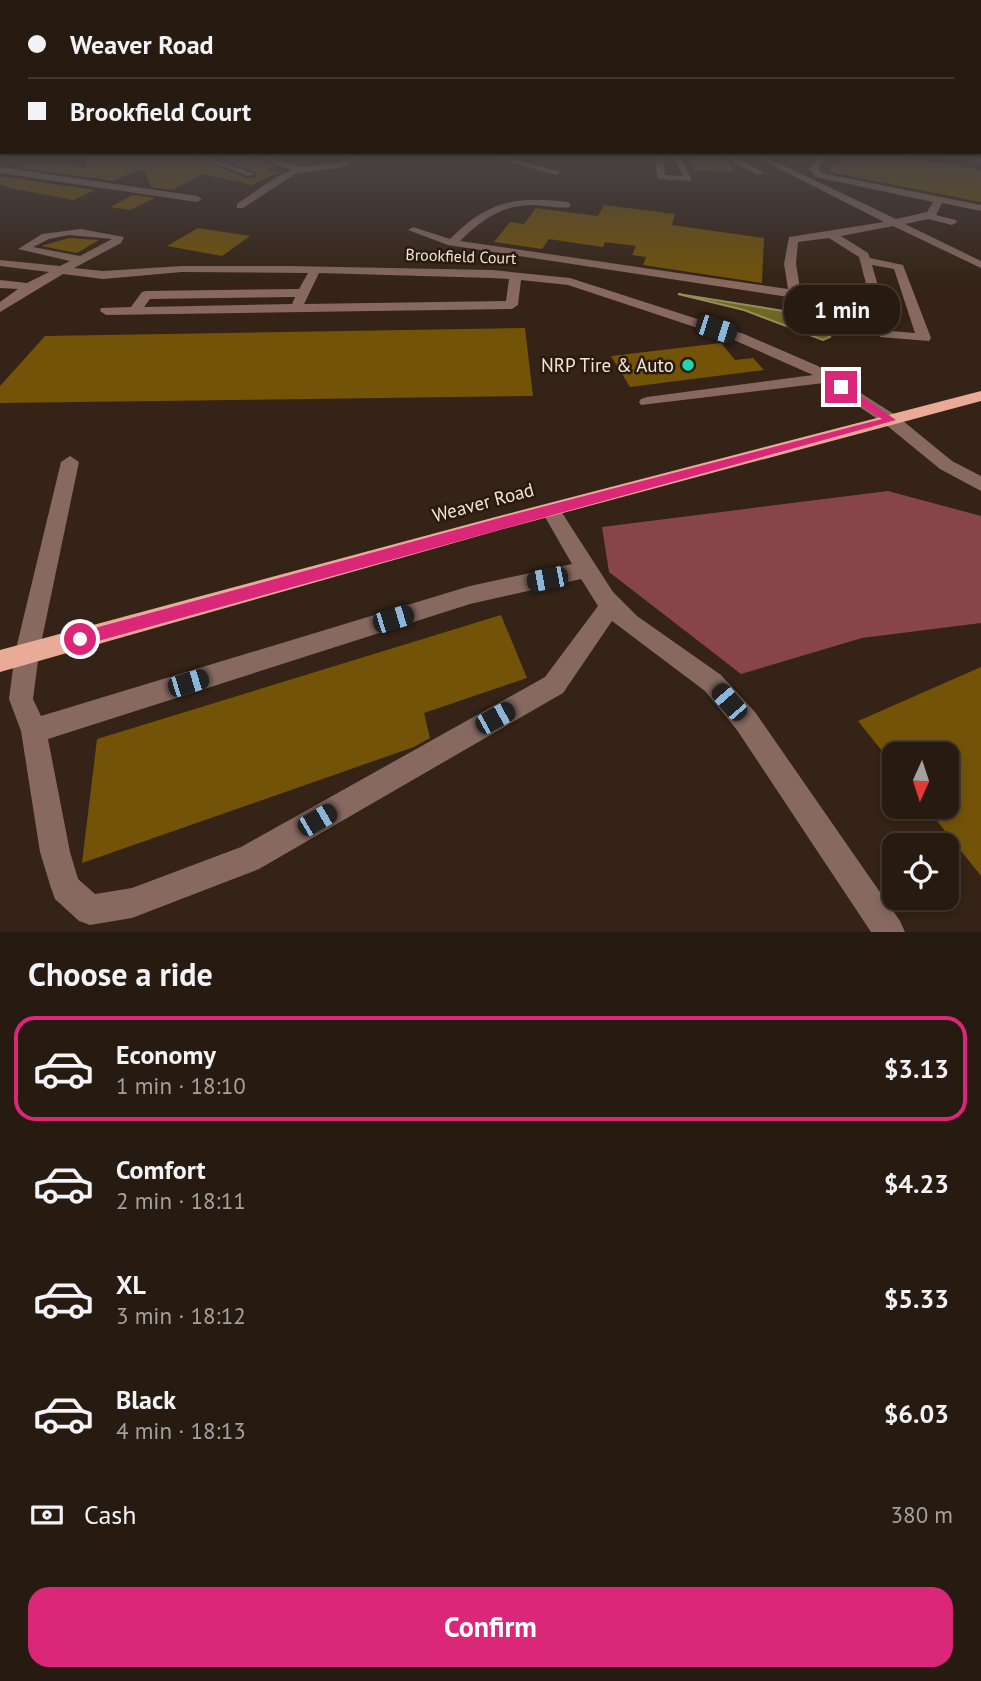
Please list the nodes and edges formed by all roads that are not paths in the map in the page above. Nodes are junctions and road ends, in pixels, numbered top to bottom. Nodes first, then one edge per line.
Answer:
1 (194, 198) edge
2 (250, 198) edge
3 (845, 198) edge
4 (931, 198) edge
5 (197, 199) dead end
6 (939, 200) junction
7 (567, 205) dead end
8 (240, 206) dead end
9 (981, 208) edge
10 (929, 216) junction
11 (953, 222) dead end
12 (895, 223) junction
13 (413, 230) dead end
14 (831, 235) junction
15 (453, 242) junction
16 (83, 260) junction
17 (865, 260) junction
18 (0, 263) edge
19 (981, 265) edge
20 (315, 270) junction
21 (61, 272) junction
22 (515, 275) junction
23 (0, 284) edge
24 (29, 287) junction
25 (303, 293) junction
26 (229, 294) junction
27 (296, 307) junction
28 (0, 308) edge
29 (221, 309) junction
30 (134, 310) junction
31 (106, 311) dead end
32 (827, 378) junction
33 (981, 396) edge
34 (647, 402) dead end
35 (891, 420) junction
36 (70, 462) dead end
37 (976, 476) edge
38 (550, 510) junction
39 (587, 569) junction
40 (611, 605) junction
41 (27, 653) junction
42 (0, 661) edge
43 (34, 731) junction
44 (889, 932) edge

1 - 5 street
2 - 8 street
3 - 12 street
4 - 6 street
6 - 9 street
6 - 10 street
7 - 15 street
10 - 11 street
10 - 12 street
12 - 14 street
12 - 19 street
13 - 15 street
14 - 15 street
14 - 17 street
16 - 16 street
16 - 21 street
17 - 17 street
18 - 21 street, Brookfield Court
20 - 21 street, Brookfield Court
20 - 22 street, Brookfield Court
20 - 25 street
21 - 24 street
22 - 27 street
22 - 32 street, Brookfield Court
23 - 24 street
24 - 28 street
25 - 26 street
25 - 27 street
26 - 29 street
26 - 30 street
27 - 29 street
29 - 30 street
30 - 31 street
32 - 34 street
32 - 35 street, Brookfield Court
33 - 35 main road, Weaver Road
35 - 37 street, Brookfield Court
35 - 38 main road, Weaver Road
36 - 41 street
38 - 39 street
38 - 41 main road, Weaver Road
39 - 40 street
39 - 43 street
40 - 43 street
40 - 44 street
41 - 42 main road, Weaver Road
41 - 43 street

